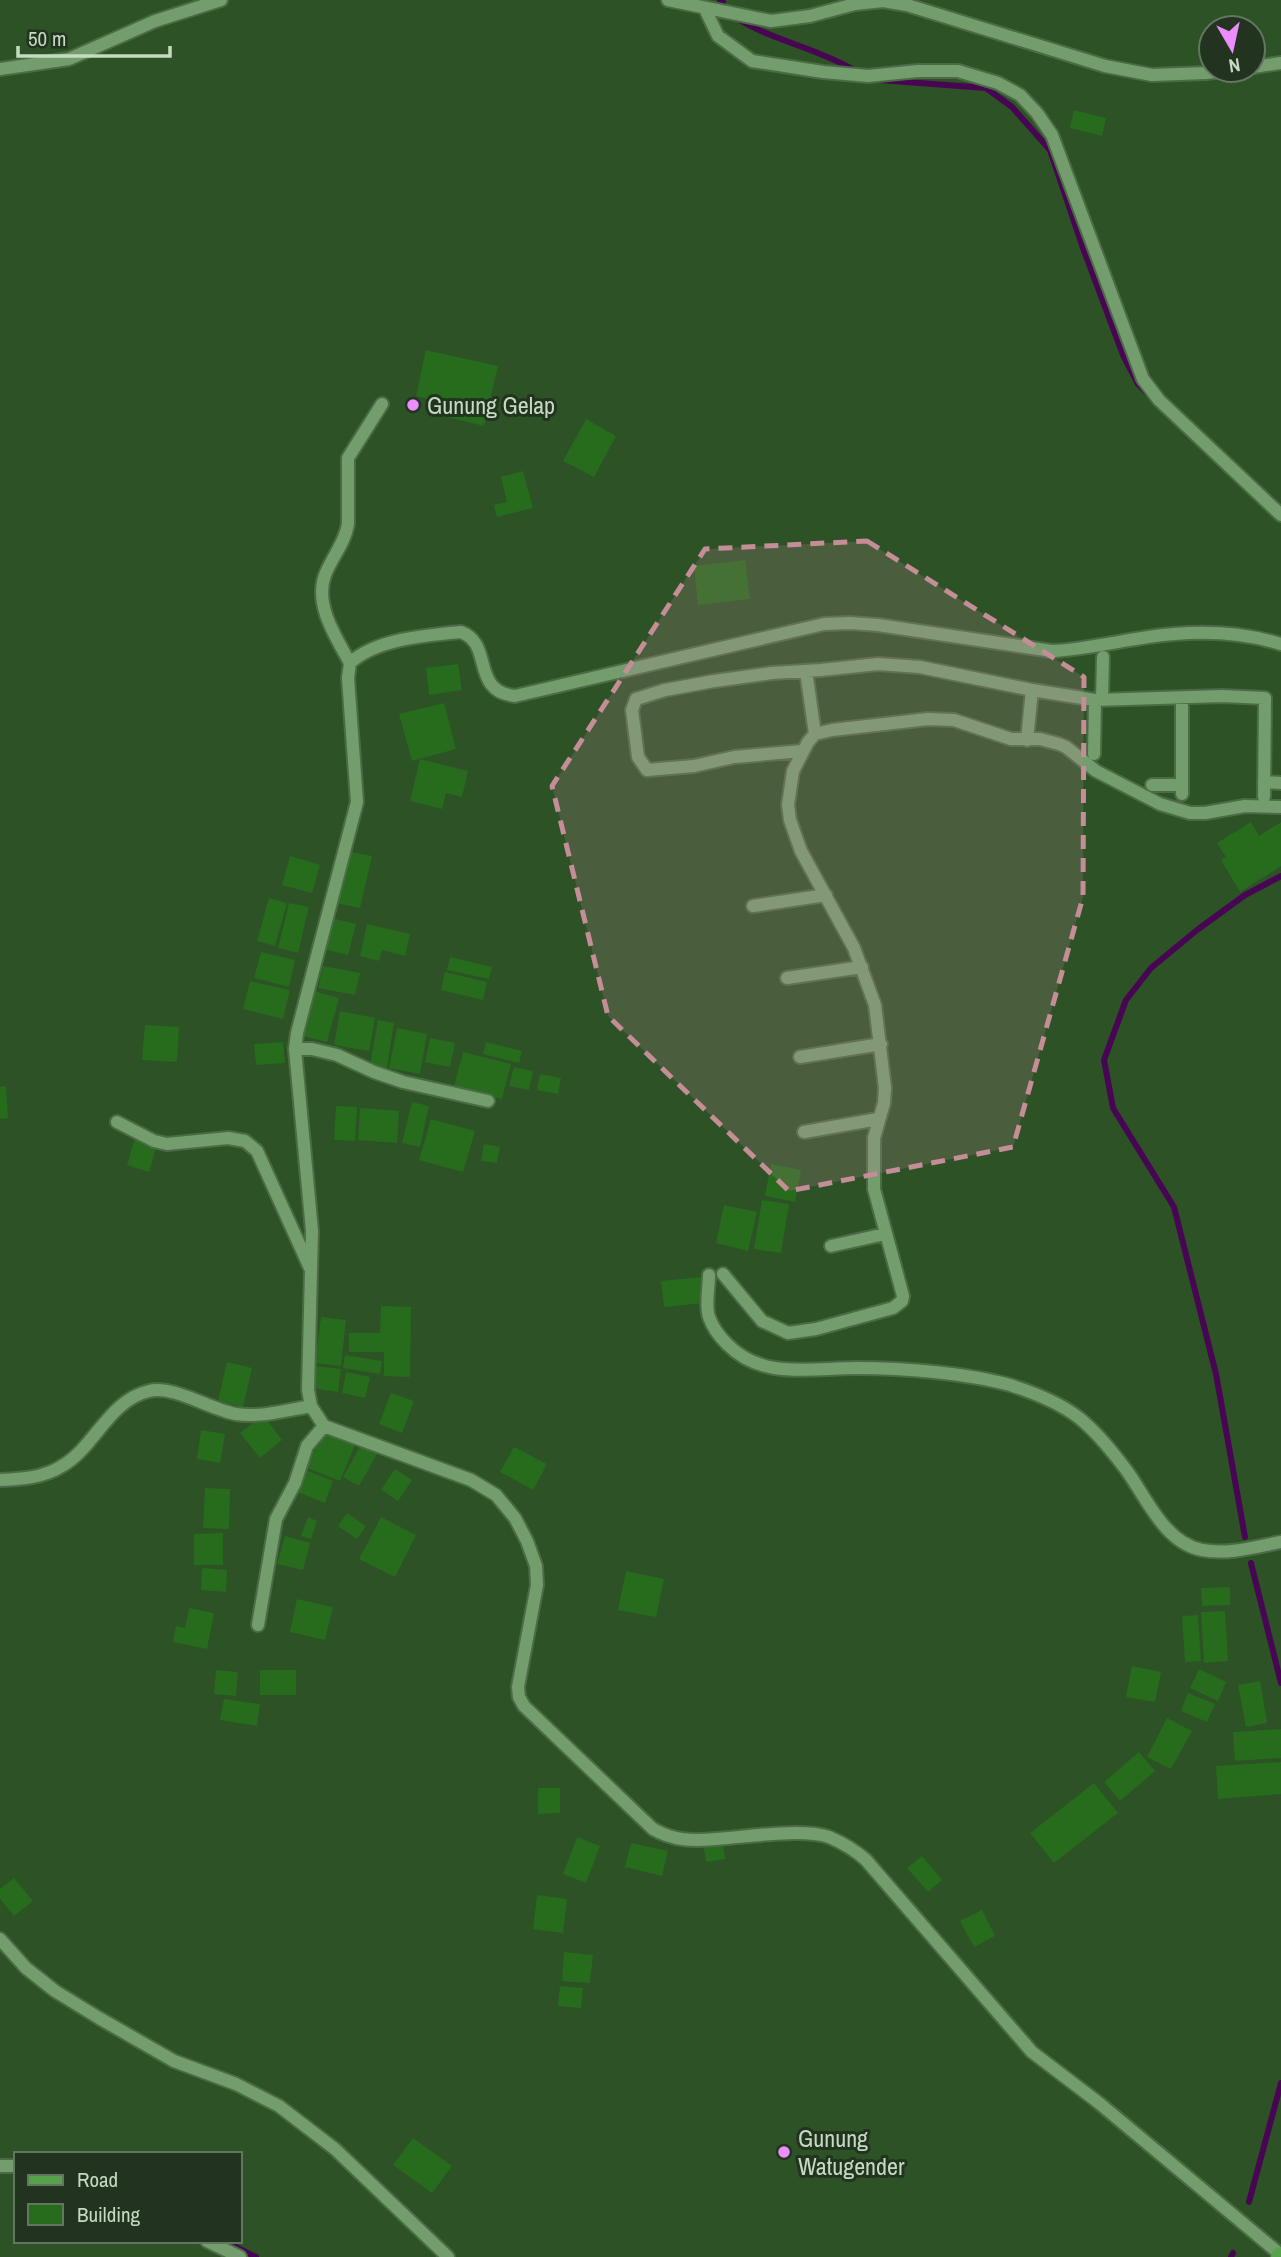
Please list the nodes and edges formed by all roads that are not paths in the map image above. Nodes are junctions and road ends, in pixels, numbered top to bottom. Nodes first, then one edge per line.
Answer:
1 (221, 0) edge
2 (668, 0) edge
3 (705, 9) junction
4 (0, 69) edge
5 (1197, 72) edge
6 (382, 404) dead end
7 (1281, 515) edge
8 (1281, 643) edge
9 (1103, 657) dead end
10 (350, 663) junction
11 (806, 671) junction
12 (1032, 690) junction
13 (1182, 698) junction
14 (1099, 700) junction
15 (815, 734) junction
16 (1027, 740) junction
17 (802, 751) junction
18 (1094, 754) dead end
19 (1264, 782) junction
20 (1281, 783) edge
21 (1152, 785) dead end
22 (1264, 797) dead end
23 (1281, 807) edge
24 (825, 895) junction
25 (752, 906) dead end
26 (862, 967) junction
27 (787, 978) dead end
28 (881, 1044) junction
29 (295, 1049) junction
30 (800, 1057) dead end
31 (488, 1101) dead end
32 (878, 1119) junction
33 (117, 1122) dead end
34 (804, 1132) dead end
35 (885, 1234) junction
36 (831, 1246) dead end
37 (311, 1271) junction
38 (723, 1274) dead end
39 (709, 1275) dead end
40 (311, 1406) junction
41 (324, 1426) junction
42 (0, 1480) edge
43 (1281, 1542) edge
44 (258, 1625) dead end
45 (0, 1938) edge
46 (211, 2243) edge
47 (1281, 2256) edge
48 (240, 2257) edge
49 (448, 2257) edge

1 - 4 street
2 - 3 street
3 - 5 street
3 - 7 street
6 - 10 street
8 - 10 street
9 - 14 street
10 - 29 street
11 - 12 street
11 - 15 street
11 - 17 street
12 - 14 street
12 - 16 street
13 - 14 street
13 - 19 street
13 - 21 street
14 - 18 street
15 - 16 street
15 - 17 street
16 - 23 street
17 - 24 street
19 - 20 street
19 - 22 street
24 - 25 street
24 - 26 street
26 - 27 street
26 - 28 street
28 - 30 street
28 - 32 street
29 - 31 street
29 - 37 street
32 - 34 street
32 - 35 street
33 - 37 street
35 - 36 street
35 - 38 street
37 - 40 street
39 - 43 street
40 - 41 street
40 - 42 street
41 - 44 street
41 - 47 street
45 - 49 street
46 - 48 street

